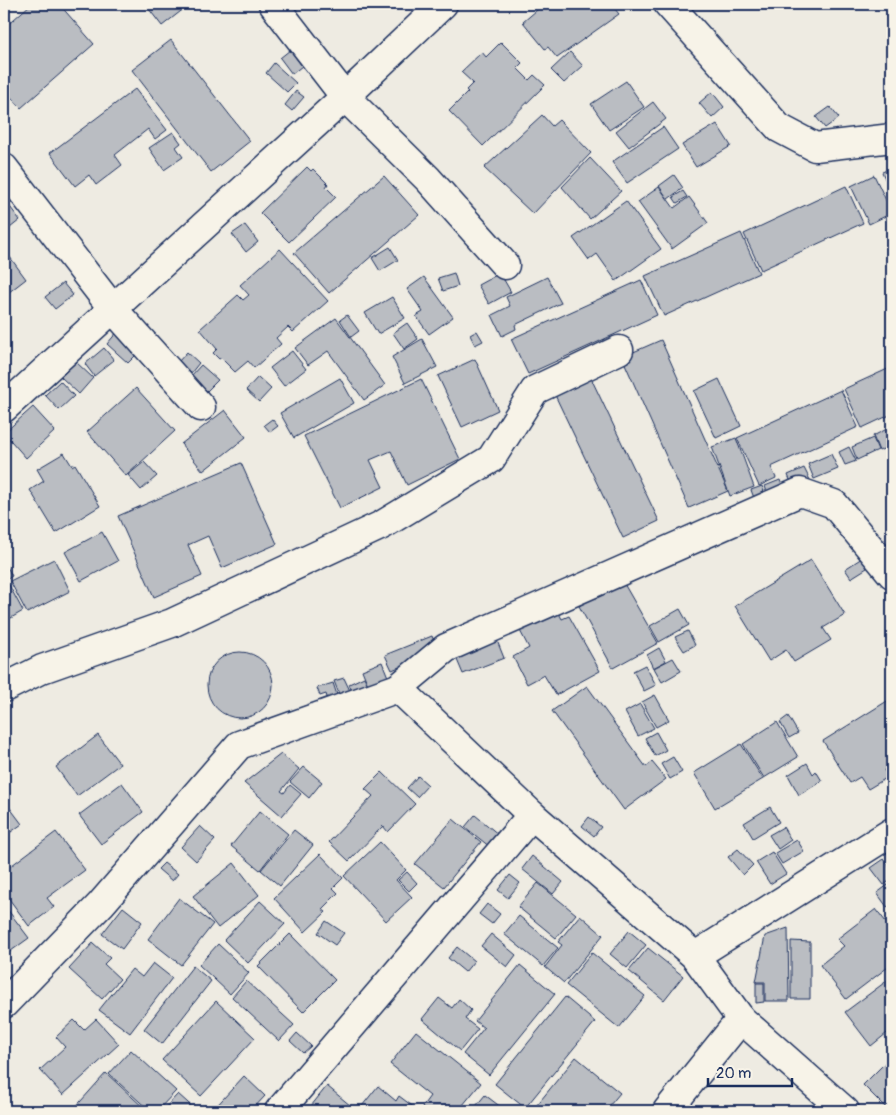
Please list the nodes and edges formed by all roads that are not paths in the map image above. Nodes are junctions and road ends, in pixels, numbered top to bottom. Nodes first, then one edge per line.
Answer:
1 (273, 4) edge
2 (444, 4) edge
3 (668, 4) edge
4 (345, 97) junction
5 (892, 138) edge
6 (4, 168) edge
7 (505, 265) dead end
8 (113, 310) junction
9 (619, 350) dead end
10 (201, 407) dead end
11 (4, 408) edge
12 (892, 574) edge
13 (4, 688) edge
14 (398, 688) junction
15 (532, 815) junction
16 (892, 832) edge
17 (695, 956) junction
18 (4, 1004) edge
19 (741, 1019) junction
20 (279, 1111) edge
21 (667, 1111) edge
22 (845, 1111) edge

1 - 4 street
2 - 4 street
3 - 5 street
4 - 7 street
4 - 8 street
6 - 8 street
8 - 10 street
8 - 11 street
9 - 13 street
12 - 14 street
14 - 15 street
14 - 18 street
15 - 17 street
15 - 20 street
16 - 17 street
17 - 19 street
19 - 21 street
19 - 22 street

